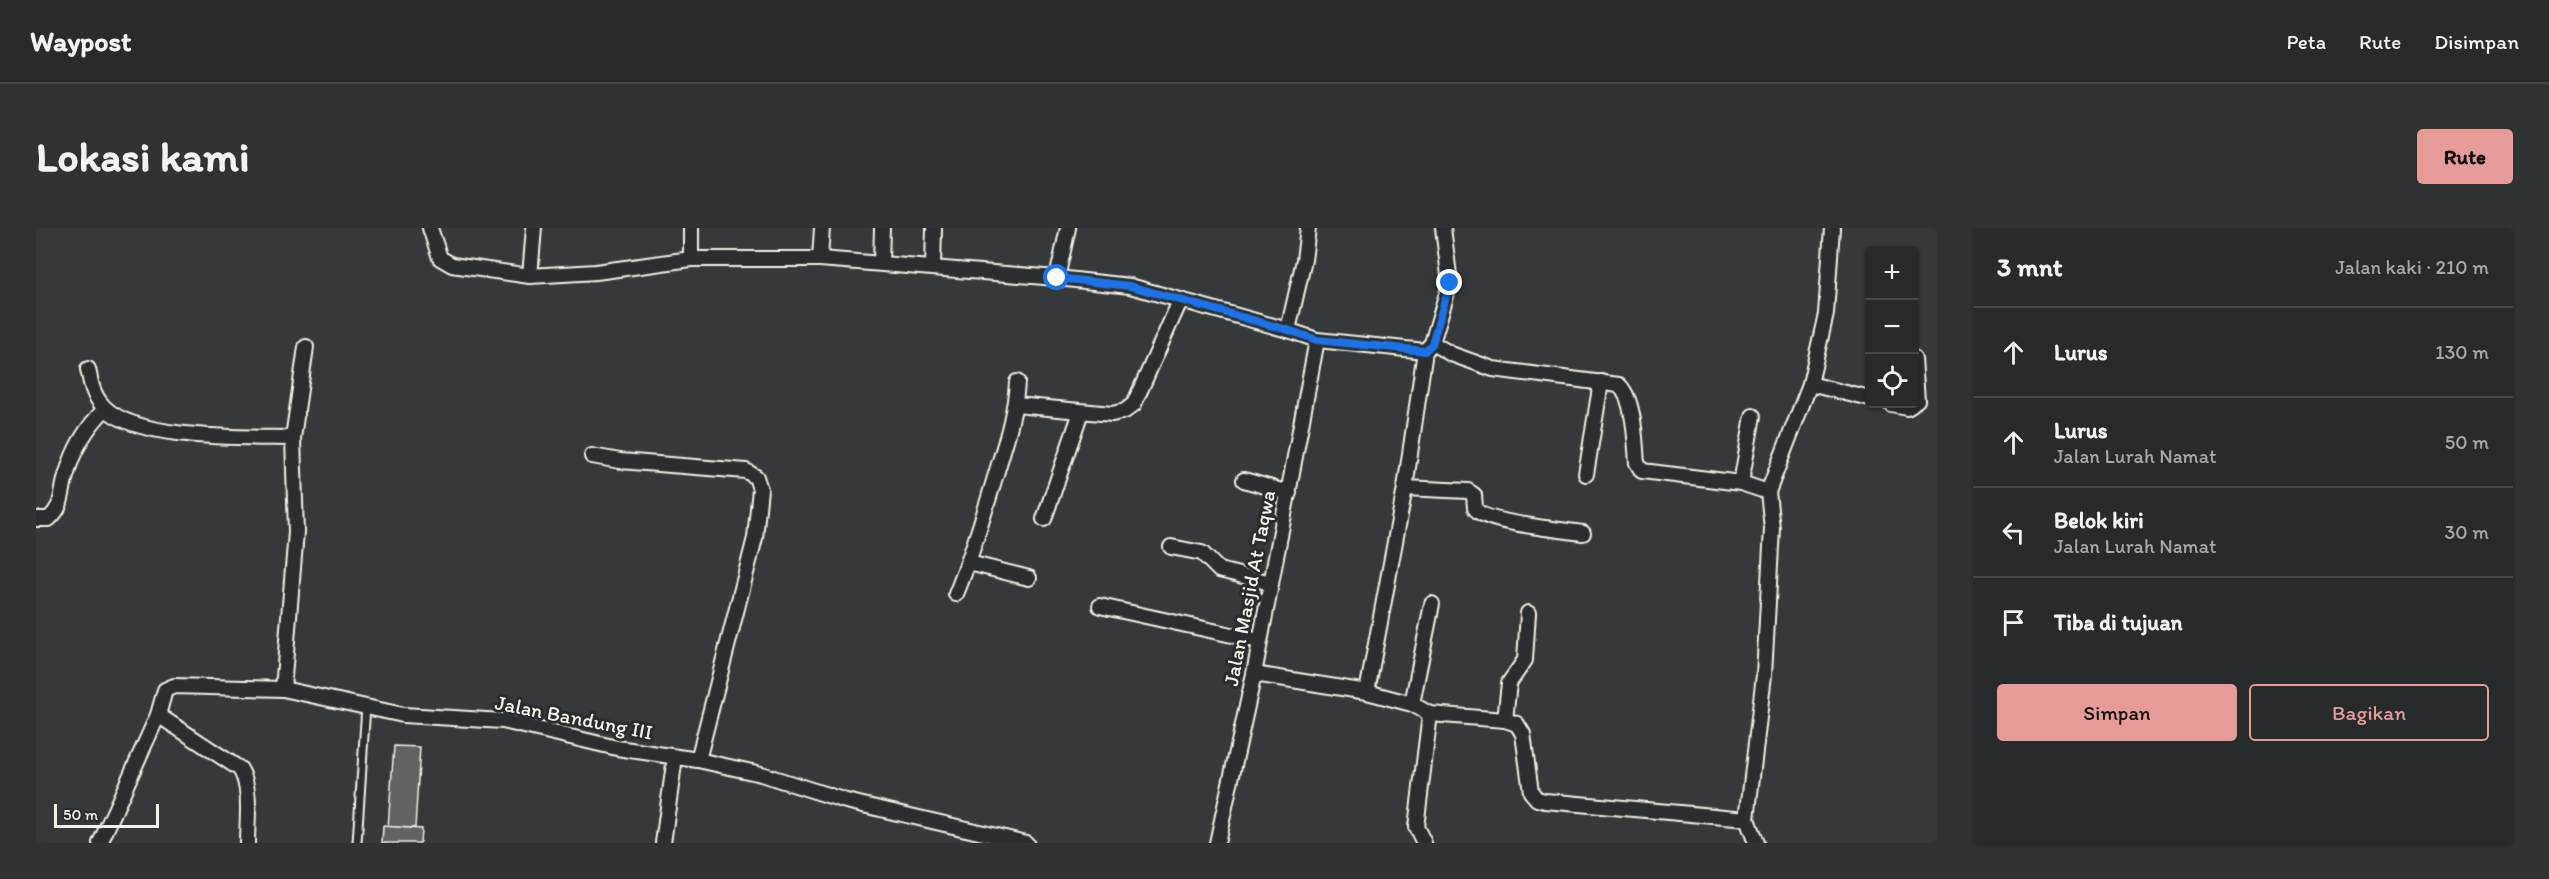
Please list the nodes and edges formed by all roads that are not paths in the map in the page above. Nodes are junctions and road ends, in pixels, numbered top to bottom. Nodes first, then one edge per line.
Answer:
1 (430, 228) edge
2 (534, 228) edge
3 (691, 228) edge
4 (822, 228) edge
5 (882, 228) edge
6 (934, 228) edge
7 (1068, 228) edge
8 (1308, 228) edge
9 (1443, 228) edge
10 (1832, 228) edge
11 (691, 259) junction
12 (820, 259) junction
13 (881, 263) junction
14 (933, 268) junction
15 (530, 276) junction
16 (1057, 278) junction
17 (1180, 301) junction
18 (1288, 330) junction
19 (1317, 340) junction
20 (306, 347) dead end
21 (1428, 347) junction
22 (88, 369) dead end
23 (1017, 382) dead end
24 (1601, 382) junction
25 (1810, 384) junction
26 (1865, 398) edge
27 (1016, 405) junction
28 (105, 409) junction
29 (1081, 412) junction
30 (1753, 416) dead end
31 (293, 438) junction
32 (592, 456) dead end
33 (1586, 474) dead end
34 (1244, 480) dead end
35 (1741, 483) junction
36 (1405, 488) junction
37 (1768, 492) junction
38 (1289, 493) junction
39 (36, 519) edge
40 (1044, 519) dead end
41 (1583, 533) dead end
42 (1171, 547) dead end
43 (969, 564) junction
44 (1029, 578) dead end
45 (1271, 583) junction
46 (956, 594) dead end
47 (1432, 604) dead end
48 (1100, 606) dead end
49 (1528, 613) dead end
50 (1259, 641) junction
51 (1254, 674) junction
52 (284, 689) junction
53 (1367, 692) junction
54 (1412, 704) junction
55 (366, 706) junction
56 (1430, 714) junction
57 (158, 715) junction
58 (1505, 720) junction
59 (675, 757) junction
60 (698, 760) junction
61 (1747, 819) junction
62 (100, 843) edge
63 (247, 843) edge
64 (357, 843) edge
65 (663, 843) edge
66 (1026, 843) edge
67 (1217, 843) edge
68 (1424, 843) edge
69 (1756, 843) edge

1 - 15 street
2 - 15 street
3 - 11 street
4 - 12 street
5 - 13 street
6 - 14 street
7 - 16 street
8 - 18 street
9 - 21 street
10 - 25 street
11 - 12 street
11 - 15 street
12 - 13 street
13 - 14 street
14 - 16 street
16 - 17 street
17 - 18 street
17 - 29 street
18 - 19 street
19 - 21 street
19 - 38 street, Jalan Masjid At Taqwa
20 - 31 street
21 - 24 street
21 - 36 street
22 - 28 street
23 - 27 street
24 - 33 street
24 - 35 street
25 - 26 street
25 - 37 street
27 - 29 street
27 - 43 street
28 - 31 street
28 - 39 street
29 - 40 street
30 - 35 street
31 - 52 street
32 - 60 street
34 - 38 street
35 - 37 street
36 - 41 street
36 - 53 street
37 - 61 street
38 - 45 street, Jalan Masjid At Taqwa
42 - 45 street
43 - 44 street
43 - 46 street
45 - 50 street, Jalan Masjid At Taqwa
47 - 54 street
48 - 50 street
49 - 58 street
50 - 51 street, Jalan Masjid At Taqwa
51 - 53 street
51 - 67 street, Jalan Masjid At Taqwa
52 - 55 street, Jalan Bandung III
52 - 57 street, Jalan Bandung III
53 - 54 street
54 - 56 street
55 - 59 street, Jalan Bandung III
55 - 64 lane
56 - 58 street
56 - 68 street
57 - 62 street, Jalan Bandung III
57 - 63 street
58 - 61 street
59 - 60 street, Jalan Bandung III
59 - 65 street
60 - 66 street, Jalan Bandung III
61 - 69 street

